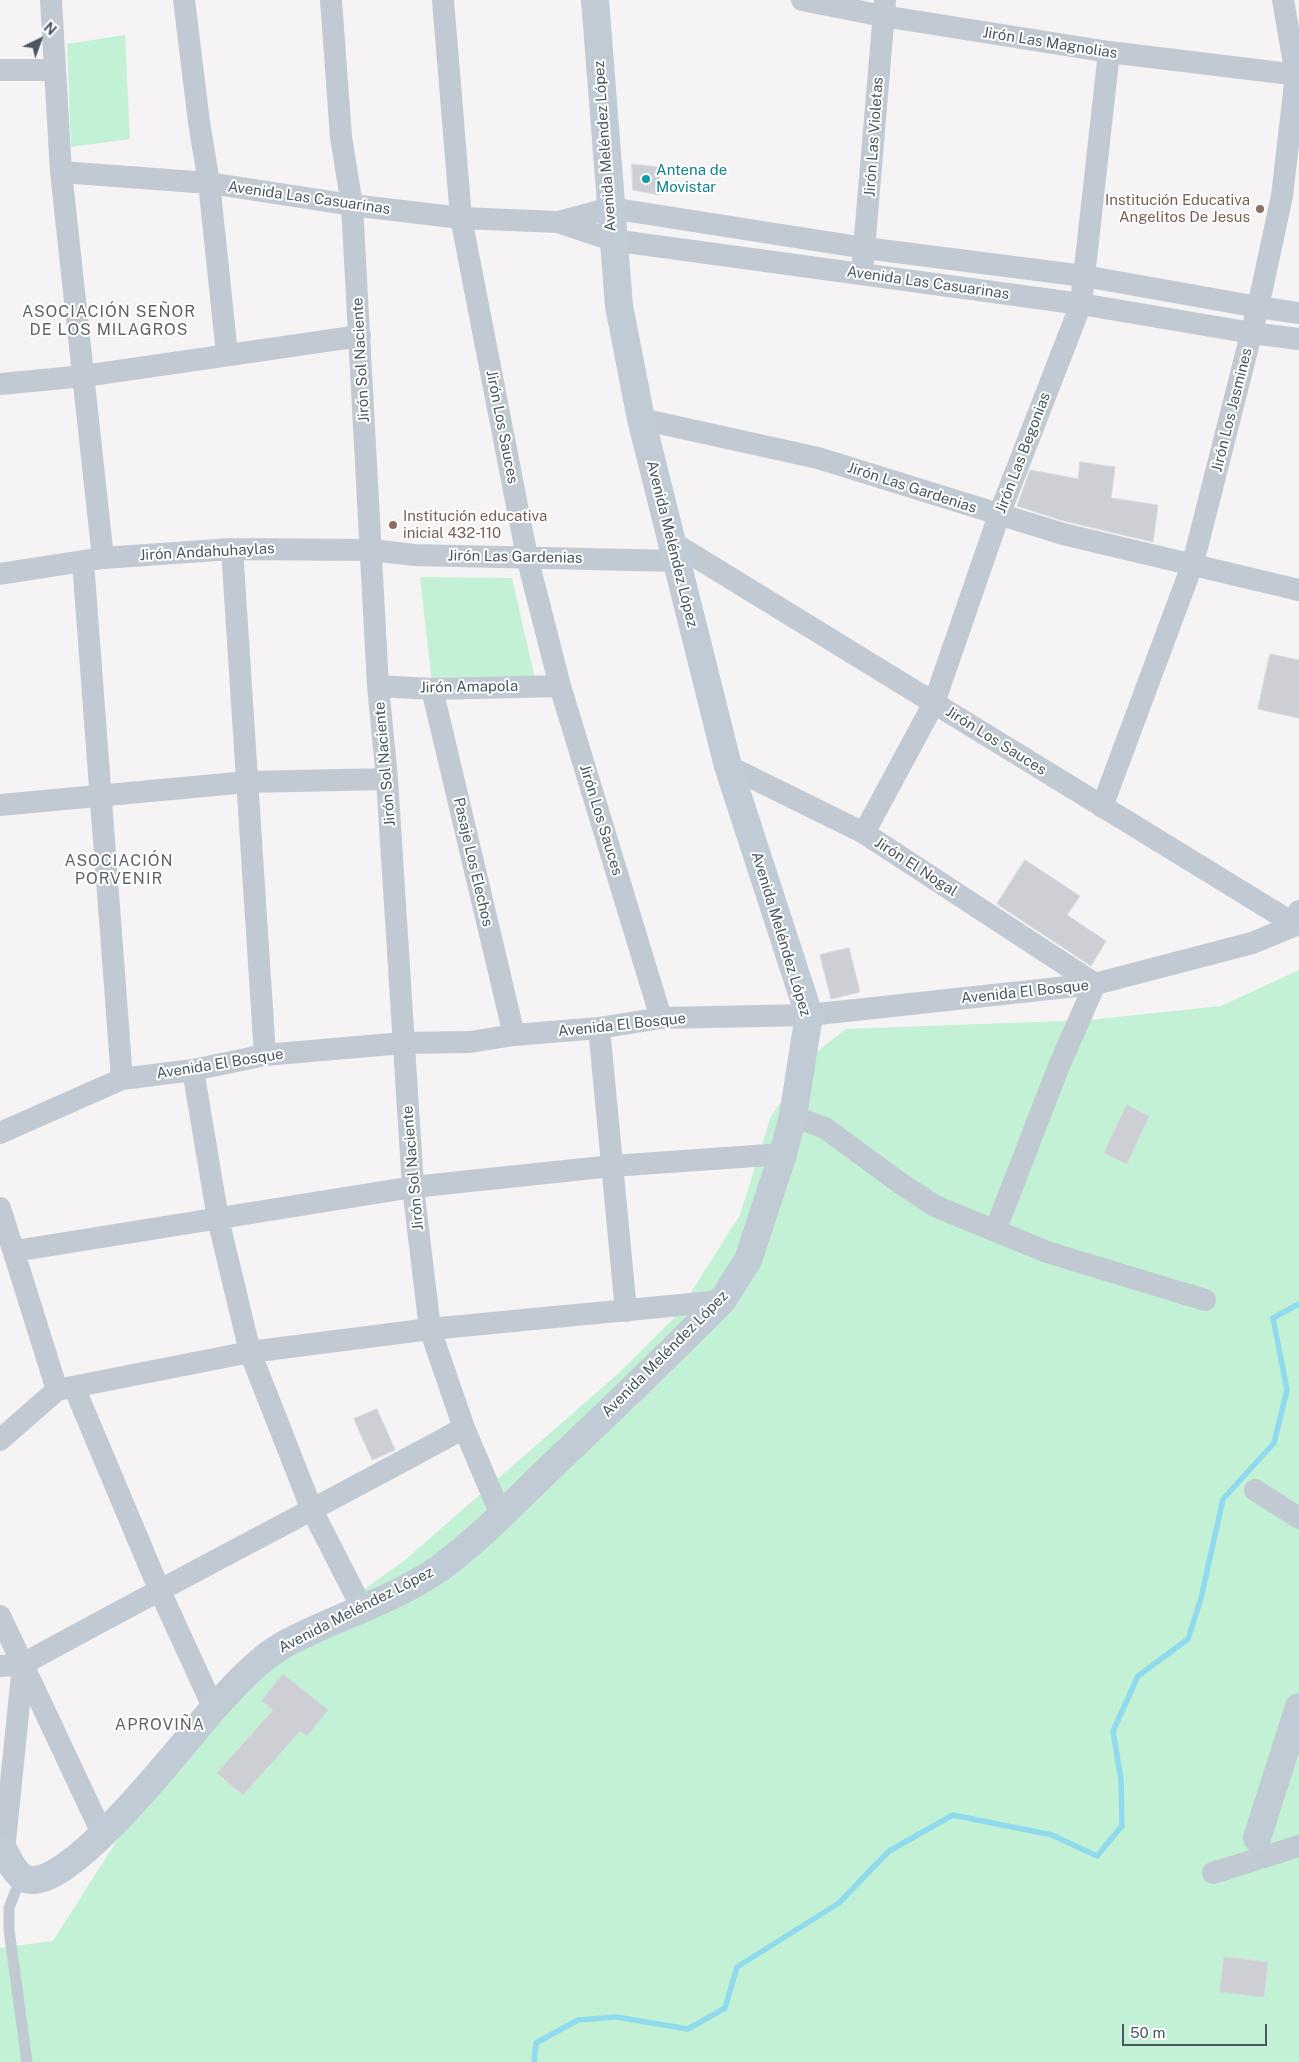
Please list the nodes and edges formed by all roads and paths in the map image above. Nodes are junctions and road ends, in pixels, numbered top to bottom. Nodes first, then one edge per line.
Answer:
1 (51, 0) edge
2 (184, 0) edge
3 (331, 0) edge
4 (443, 0) edge
5 (594, 0) edge
6 (802, 0) edge
7 (1283, 0) edge
8 (884, 8) edge
9 (1109, 52) junction
10 (0, 70) edge
11 (54, 70) junction
12 (1298, 75) edge
13 (61, 172) junction
14 (209, 183) junction
15 (352, 205) junction
16 (610, 208) junction
17 (461, 218) junction
18 (558, 222) junction
19 (612, 240) junction
20 (865, 248) junction
21 (861, 273) junction
22 (1084, 276) junction
23 (1081, 304) junction
24 (1258, 308) junction
25 (1299, 312) edge
26 (1252, 333) junction
27 (360, 336) junction
28 (1299, 339) edge
29 (227, 354) junction
30 (84, 376) junction
31 (0, 384) edge
32 (641, 419) junction
33 (998, 515) junction
34 (232, 549) junction
35 (372, 550) junction
36 (673, 551) junction
37 (414, 555) joint
38 (527, 557) junction
39 (93, 560) junction
40 (1193, 563) junction
41 (0, 574) edge
42 (1299, 590) edge
43 (378, 686) junction
44 (560, 686) junction
45 (432, 689) junction
46 (934, 703) junction
47 (728, 766) junction
48 (387, 778) junction
49 (247, 782) junction
50 (101, 794) junction
51 (0, 805) edge
52 (1102, 806) junction
53 (864, 833) junction
54 (1298, 918) edge
55 (1096, 984) junction
56 (809, 1015) junction
57 (662, 1018) junction
58 (599, 1028) junction
59 (514, 1035) junction
60 (403, 1044) junction
61 (265, 1055) junction
62 (193, 1070) junction
63 (122, 1079) junction
64 (793, 1116) junction
65 (0, 1133) edge
66 (783, 1154) junction
67 (612, 1166) junction
68 (413, 1186) junction
69 (0, 1208) edge
70 (218, 1219) junction
71 (995, 1231) junction
72 (15, 1251) junction
73 (1205, 1300) dead end
74 (722, 1301) junction
75 (626, 1311) junction
76 (430, 1329) junction
77 (250, 1352) junction
78 (65, 1388) junction
79 (464, 1428) junction
80 (0, 1440) edge
81 (1255, 1490) dead end
82 (312, 1510) junction
83 (501, 1515) junction
84 (1299, 1518) edge
85 (160, 1589) junction
86 (362, 1608) junction
87 (0, 1616) edge
88 (23, 1664) junction
89 (0, 1666) edge
90 (1299, 1708) edge
91 (214, 1709) junction
92 (102, 1833) junction
93 (1257, 1838) dead end
94 (1299, 1846) edge
95 (2, 1851) edge
96 (1214, 1873) dead end
97 (21, 1877) junction
98 (27, 2062) edge

1 - 11 street
2 - 14 street
3 - 15 street, Jirón Sol Naciente
4 - 17 street, Jirón Los Sauces
5 - 16 street, Avenida Meléndez López
6 - 8 street, Jirón Las Magnolias
7 - 12 street, Jirón Los Jasmines
8 - 9 street, Jirón Las Magnolias
8 - 20 street, Jirón Las Violetas
9 - 12 street, Jirón Las Magnolias
9 - 22 street, Jirón Las Begonias
10 - 11 street
11 - 13 street
12 - 24 street, Jirón Los Jasmines
13 - 14 street, Avenida Las Casuarinas
13 - 30 street
14 - 15 street, Avenida Las Casuarinas
14 - 29 street
15 - 17 street, Avenida Las Casuarinas
15 - 27 street, Jirón Sol Naciente
16 - 18 street, Avenida Las Casuarinas
16 - 19 street, Avenida Meléndez López
16 - 20 street, Avenida Las Casuarinas
17 - 18 street, Avenida Las Casuarinas
17 - 38 street, Jirón Los Sauces
18 - 19 street, Avenida Las Casuarinas
19 - 21 street, Avenida Las Casuarinas
19 - 32 street, Avenida Meléndez López
20 - 21 street, Jirón Las Violetas
20 - 22 street, Avenida Las Casuarinas
21 - 23 street, Avenida Las Casuarinas
22 - 23 street, Jirón Las Begonias
22 - 24 street, Avenida Las Casuarinas
23 - 26 street, Avenida Las Casuarinas
23 - 33 street, Jirón Las Begonias
24 - 25 street, Avenida Las Casuarinas
24 - 26 street, Jirón Los Jasmines
26 - 28 street, Avenida Las Casuarinas
26 - 40 street, Jirón Los Jasmines
27 - 29 street
27 - 35 street, Jirón Sol Naciente
29 - 30 street
30 - 31 street
30 - 39 street
32 - 33 street, Jirón Las Gardenias
32 - 36 street, Avenida Meléndez López
33 - 40 street, Jirón Las Gardenias
33 - 46 street, Jirón Las Begonias
34 - 35 street, Jirón Andahuhaylas
34 - 39 street, Jirón Andahuhaylas
34 - 49 street
35 - 37 street, Jirón Andahuhaylas
35 - 43 street, Jirón Sol Naciente
36 - 38 street, Jirón Las Gardenias
36 - 46 street, Jirón Los Sauces
36 - 47 street, Avenida Meléndez López
37 - 38 street, Jirón Las Gardenias
38 - 44 street, Jirón Los Sauces
39 - 41 street, Jirón Andahuhaylas
39 - 50 street
40 - 42 street, Jirón Las Gardenias
40 - 52 street, Jirón Los Jasmines
43 - 45 street, Jirón Amapola
43 - 48 street, Jirón Sol Naciente
44 - 45 street, Jirón Amapola
44 - 57 street, Jirón Los Sauces
45 - 59 street, Pasaje Los Elechos
46 - 52 street, Jirón Los Sauces
46 - 53 street, Jirón Las Begonias
47 - 53 street, Jirón El Nogal
47 - 56 street, Avenida Meléndez López
48 - 49 street
48 - 60 street, Jirón Sol Naciente
49 - 50 street
49 - 61 street
50 - 51 street
50 - 63 street
52 - 54 street, Jirón Los Sauces
53 - 55 street, Jirón El Nogal
54 - 55 street, Avenida El Bosque
55 - 56 street, Avenida El Bosque
55 - 71 street
56 - 57 street, Avenida El Bosque
56 - 64 street, Avenida Meléndez López
57 - 58 street, Avenida El Bosque
58 - 59 street, Avenida El Bosque
58 - 67 street
59 - 60 street, Avenida El Bosque
60 - 61 street, Avenida El Bosque
60 - 68 street, Jirón Sol Naciente
61 - 62 street, Avenida El Bosque
62 - 63 street, Avenida El Bosque
62 - 70 street
63 - 65 street, Avenida El Bosque
64 - 66 street, Avenida Meléndez López
64 - 71 street
66 - 67 street
66 - 74 street, Avenida Meléndez López
67 - 68 street
67 - 75 street
68 - 70 street
68 - 76 street, Jirón Sol Naciente
69 - 72 street
70 - 72 street
70 - 77 street
71 - 73 street
72 - 78 street
74 - 75 street
74 - 83 street, Avenida Meléndez López
75 - 76 street
76 - 77 street
76 - 79 street, Jirón Sol Naciente
77 - 78 street
77 - 82 street
78 - 80 street
78 - 85 street
79 - 82 street
79 - 83 street, Jirón Sol Naciente
81 - 84 street
82 - 85 street
82 - 86 street
83 - 86 street, Avenida Meléndez López
85 - 88 street
85 - 91 street
86 - 91 street, Avenida Meléndez López
87 - 88 street
88 - 89 street
88 - 92 street
88 - 95 street
90 - 93 street
91 - 92 street, Avenida Meléndez López
92 - 97 street, Avenida Meléndez López
94 - 96 street
95 - 97 street
97 - 98 lane

